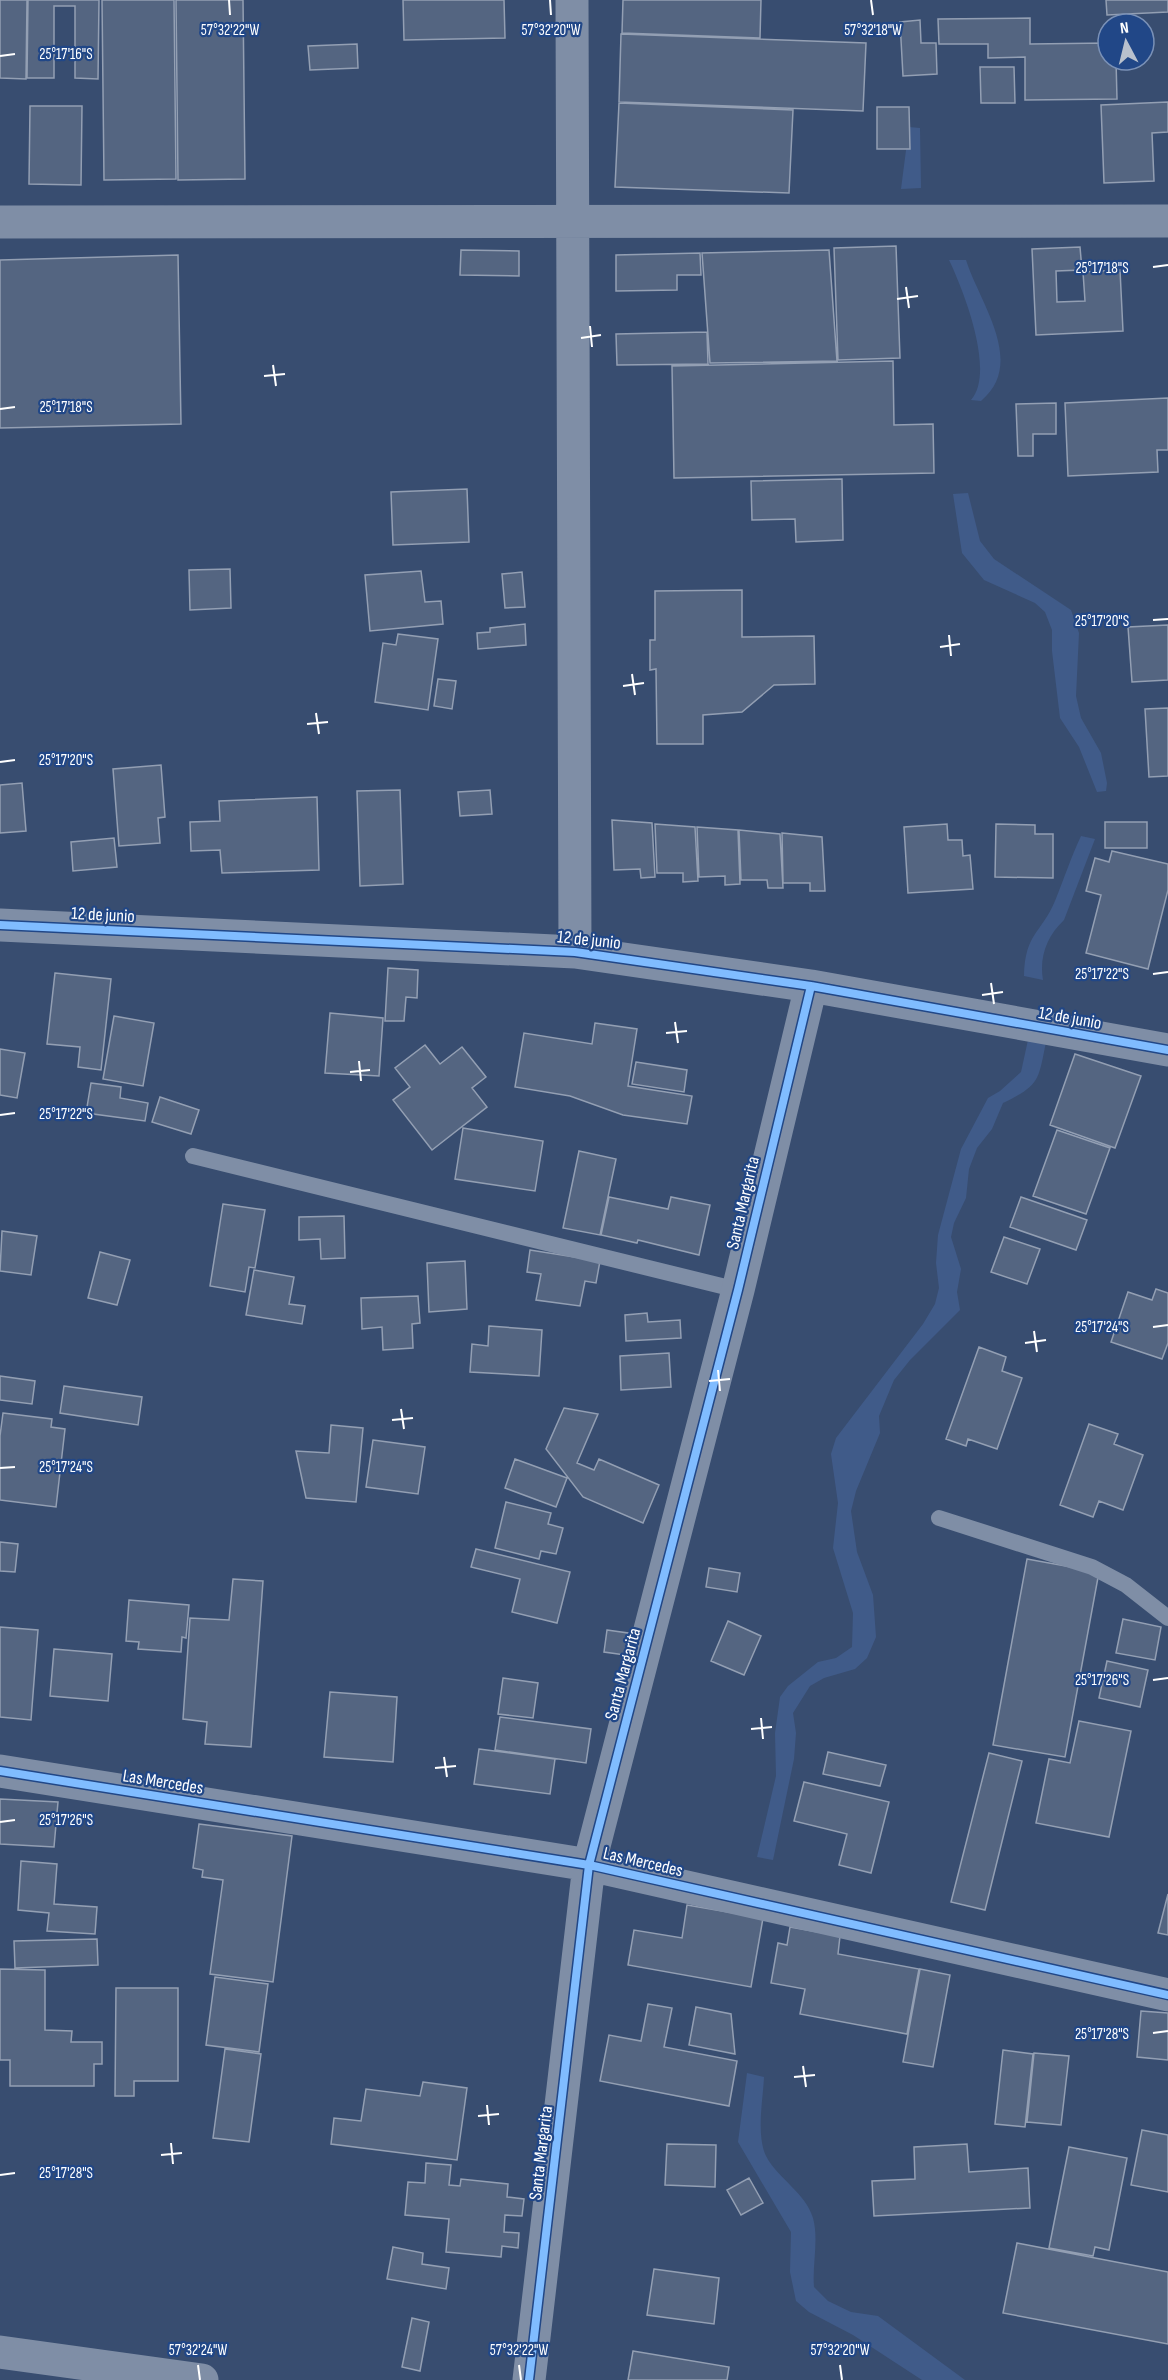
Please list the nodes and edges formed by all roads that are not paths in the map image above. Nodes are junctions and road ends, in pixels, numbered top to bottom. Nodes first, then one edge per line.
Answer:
1 (572, 0) edge
2 (1168, 221) edge
3 (0, 222) edge
4 (574, 222) junction
5 (0, 925) edge
6 (574, 952) junction
7 (811, 986) junction
8 (1168, 1050) edge
9 (193, 1156) dead end
10 (738, 1290) junction
11 (939, 1518) dead end
12 (1168, 1618) edge
13 (0, 1771) edge
14 (589, 1865) junction
15 (1168, 1995) edge
16 (0, 2352) edge
17 (202, 2380) edge
18 (530, 2380) edge

1 - 4 street
2 - 4 street
3 - 4 street
4 - 6 street
5 - 6 street, 12 de junio
6 - 7 street, 12 de junio
7 - 8 street, 12 de junio
7 - 10 street, Santa Margarita
9 - 10 lane
10 - 14 street, Santa Margarita
11 - 12 lane
13 - 14 street, Las Mercedes
14 - 15 street, Las Mercedes
14 - 18 street, Santa Margarita
16 - 17 street

